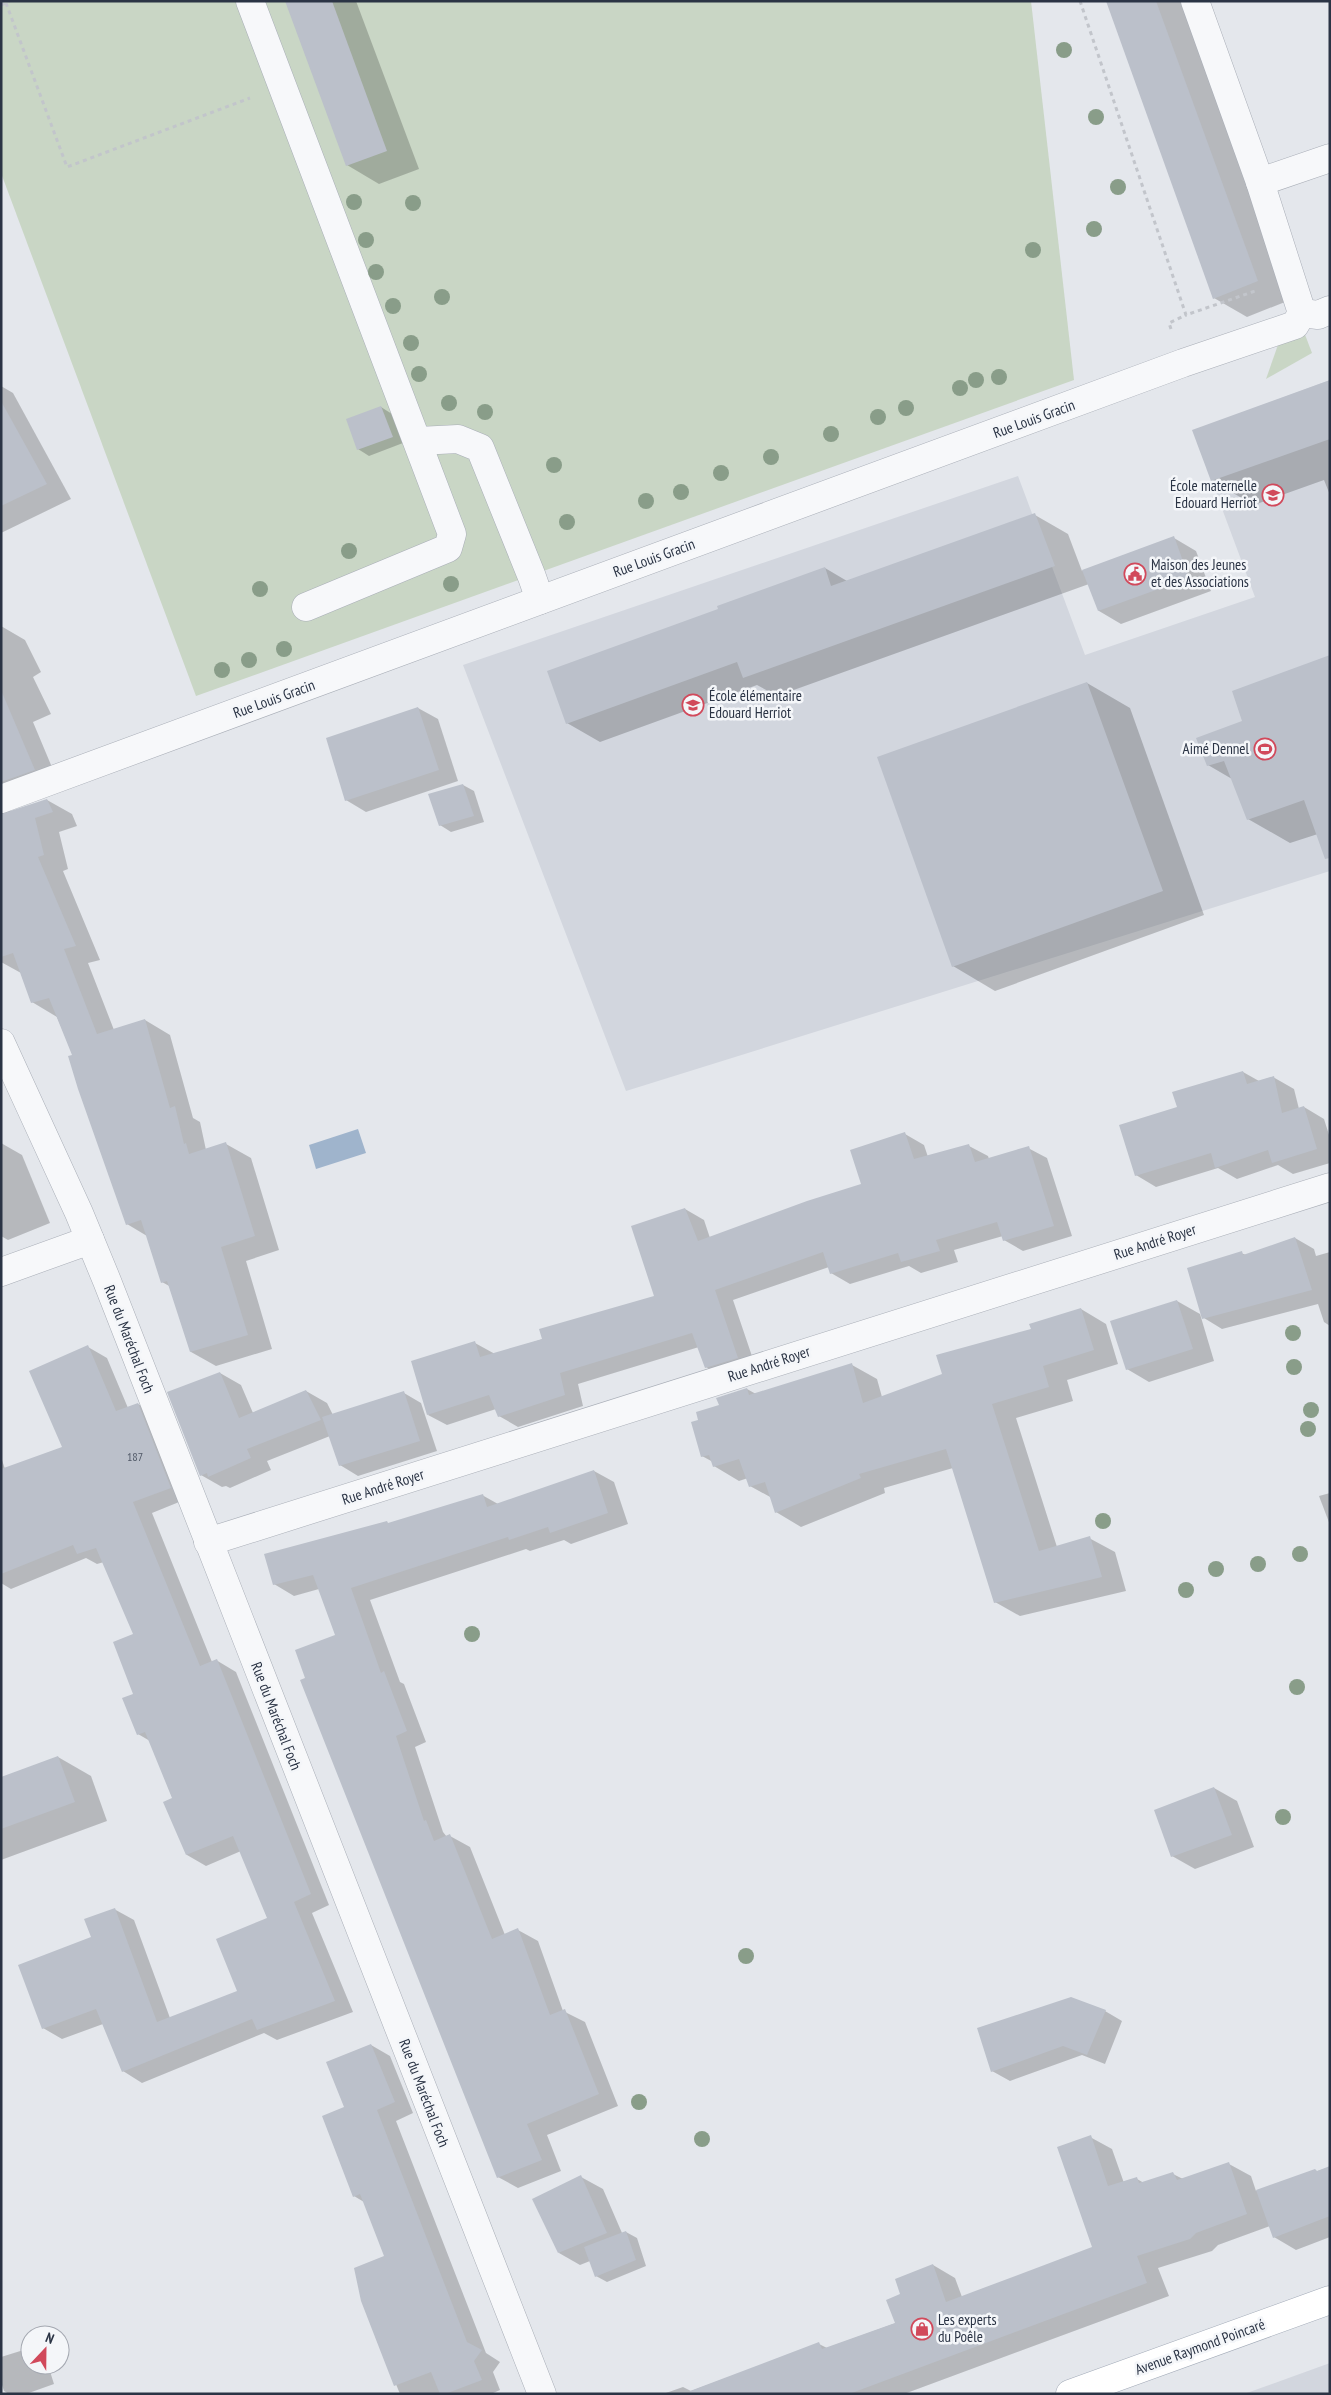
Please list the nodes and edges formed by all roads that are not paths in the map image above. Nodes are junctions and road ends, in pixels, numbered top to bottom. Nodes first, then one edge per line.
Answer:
1 (250, 1) edge
2 (1195, 1) edge
3 (1330, 158) edge
4 (1260, 182) junction
5 (1330, 310) edge
6 (1302, 313) junction
7 (418, 442) junction
8 (540, 600) junction
9 (306, 607) dead end
10 (1, 798) edge
11 (1, 1043) edge
12 (1330, 1187) edge
13 (90, 1240) junction
14 (1, 1272) edge
15 (208, 1542) junction
16 (1330, 2300) edge
17 (542, 2394) edge
18 (1070, 2394) edge

1 - 7 street
2 - 4 street
3 - 4 street
4 - 6 street
5 - 6 street
6 - 8 street, Rue Louis Gracin
7 - 8 street
7 - 9 street
8 - 10 street, Rue Louis Gracin
11 - 13 street, Rue du Maréchal Foch
12 - 15 street, Rue André Royer
13 - 14 street
13 - 15 street, Rue du Maréchal Foch
15 - 17 street, Rue du Maréchal Foch
16 - 18 main road, Avenue Raymond Poincaré

